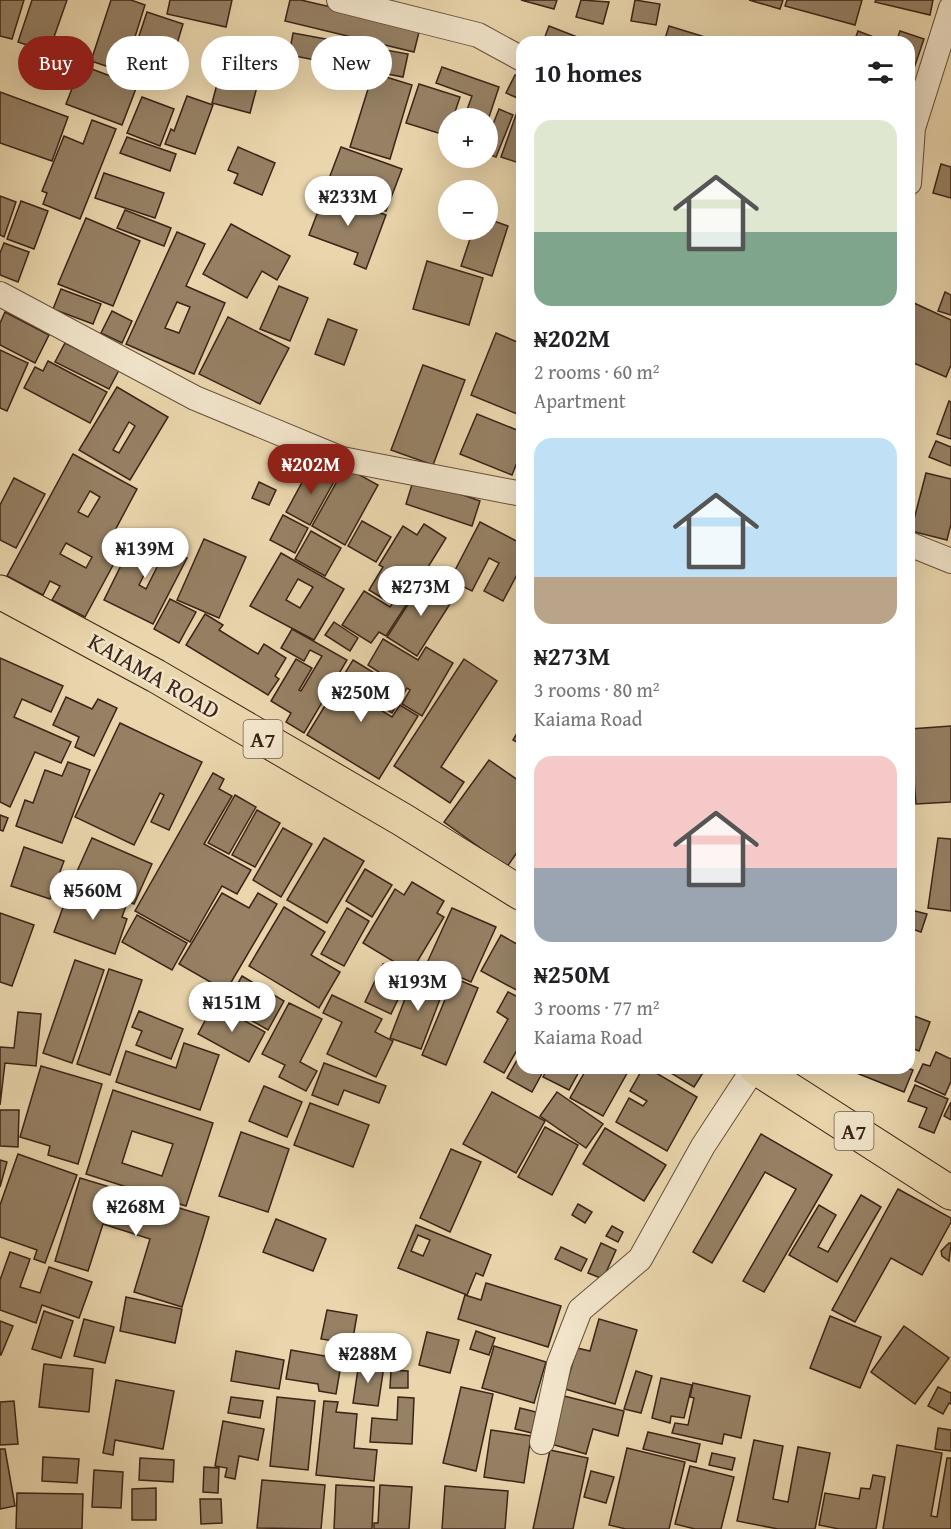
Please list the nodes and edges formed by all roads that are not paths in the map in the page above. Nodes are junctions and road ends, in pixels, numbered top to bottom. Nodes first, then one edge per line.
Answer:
1 (339, 0) edge
2 (951, 8) edge
3 (516, 56) edge
4 (915, 122) edge
5 (0, 294) edge
6 (516, 493) edge
7 (915, 546) edge
8 (951, 561) edge
9 (0, 592) edge
10 (0, 616) edge
11 (516, 890) edge
12 (516, 913) edge
13 (751, 1074) edge
14 (764, 1074) edge
15 (802, 1074) edge
16 (951, 1170) edge
17 (951, 1193) edge
18 (542, 1442) dead end

1 - 3 street
2 - 4 street
5 - 6 street
7 - 8 street
9 - 11 highway, KAIAMA ROAD / A7
10 - 12 highway, KAIAMA ROAD / A7
13 - 18 street
14 - 17 highway, A7
15 - 16 highway, A7

